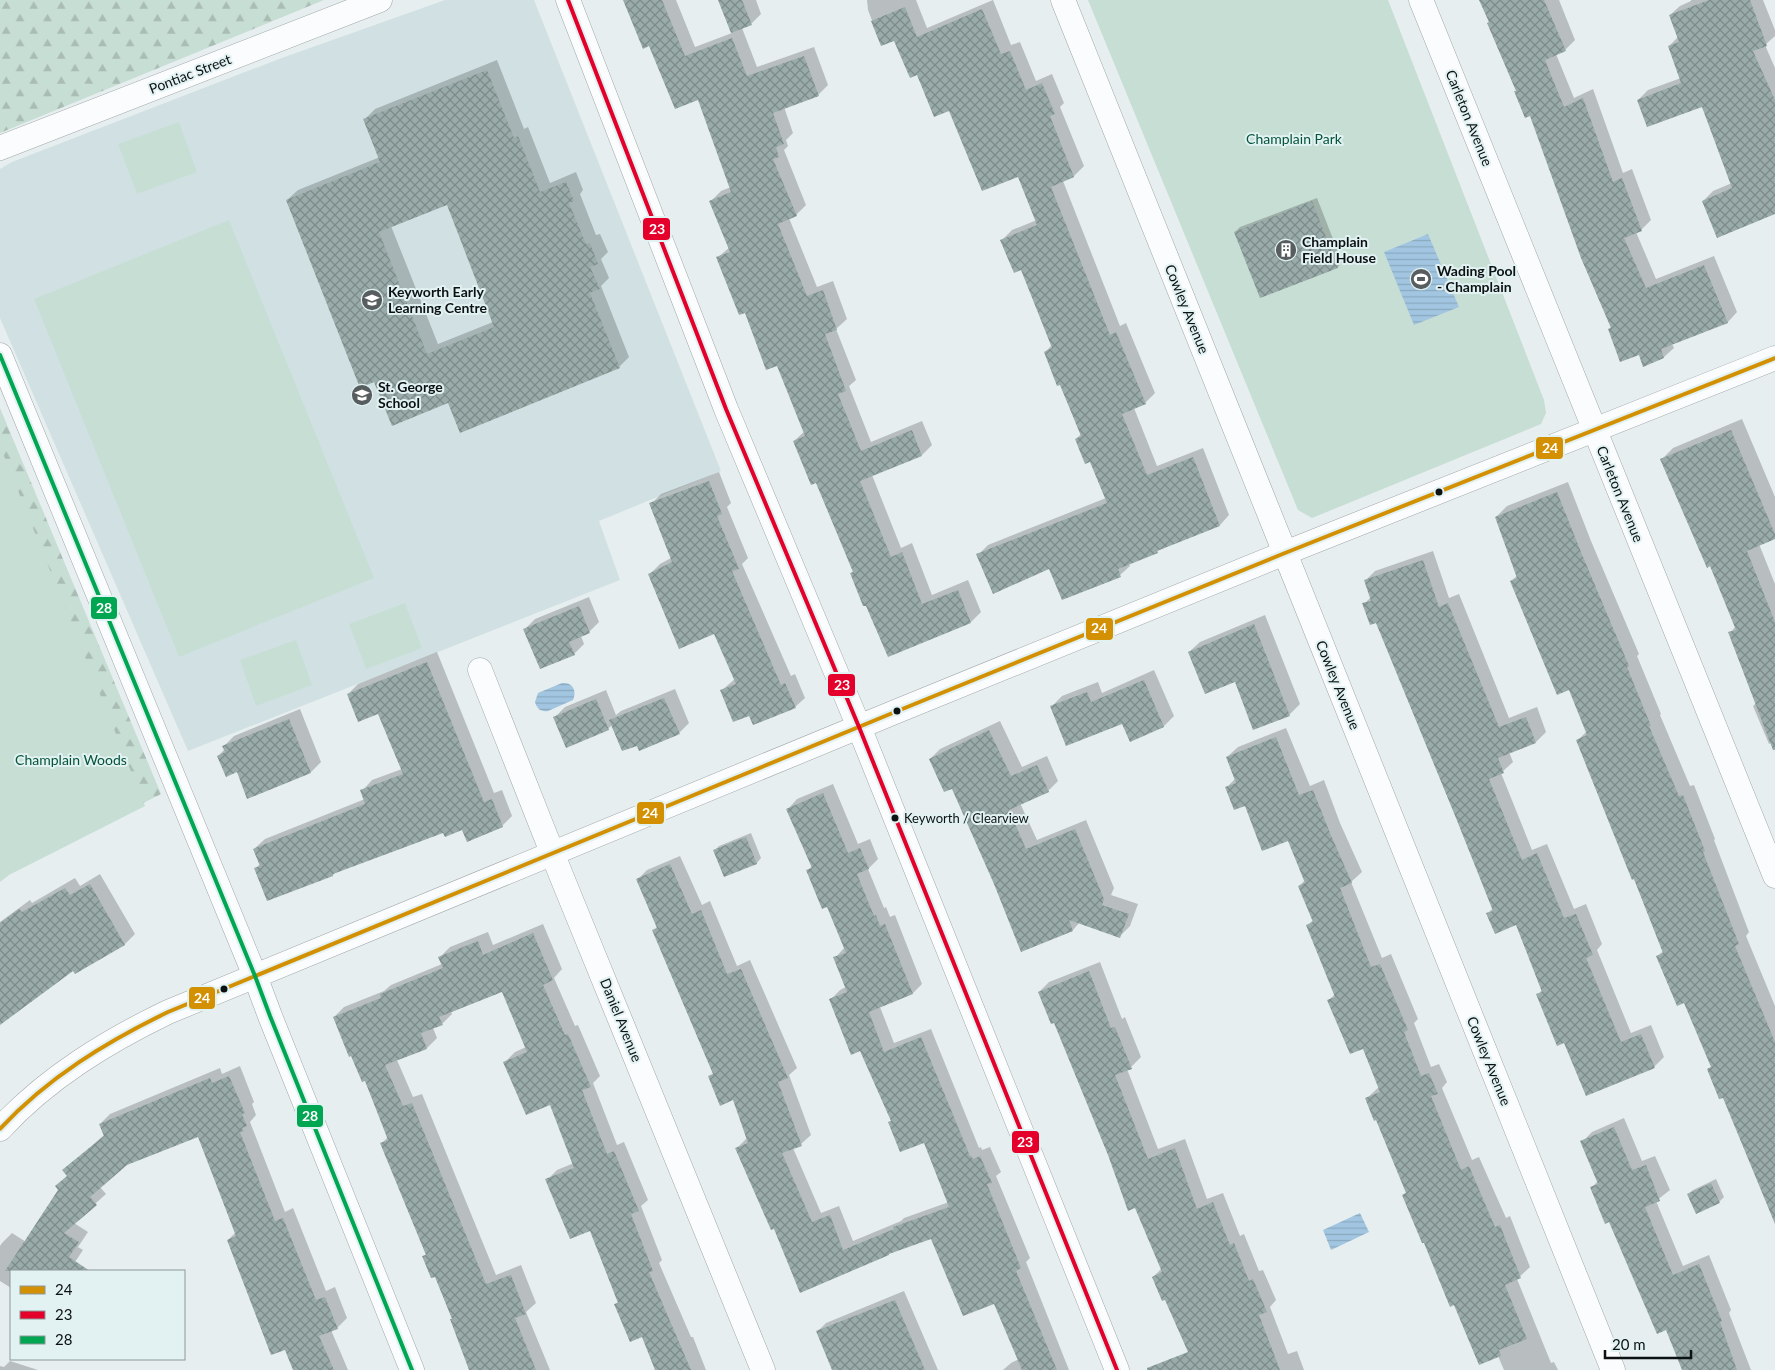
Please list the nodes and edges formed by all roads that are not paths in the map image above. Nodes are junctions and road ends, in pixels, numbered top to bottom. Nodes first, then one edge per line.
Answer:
1 (380, 0) edge
2 (568, 0) edge
3 (1063, 0) edge
4 (1421, 0) edge
5 (0, 148) edge
6 (0, 355) edge
7 (1775, 358) edge
8 (1594, 429) junction
9 (1285, 553) junction
10 (480, 670) dead end
11 (859, 727) junction
12 (553, 853) junction
13 (1775, 876) edge
14 (255, 976) junction
15 (0, 1129) edge
16 (412, 1370) edge
17 (763, 1370) edge
18 (1117, 1370) edge
19 (1613, 1370) edge

1 - 5 street, Pontiac Street
2 - 11 street
3 - 9 street, Cowley Avenue
4 - 8 street, Carleton Avenue
6 - 14 street
7 - 8 street
8 - 9 street
8 - 13 street, Carleton Avenue
9 - 11 street
9 - 19 street, Cowley Avenue
10 - 12 street, Daniel Avenue
11 - 12 street
11 - 18 street
12 - 14 street
12 - 17 street, Daniel Avenue
14 - 15 street
14 - 16 street

